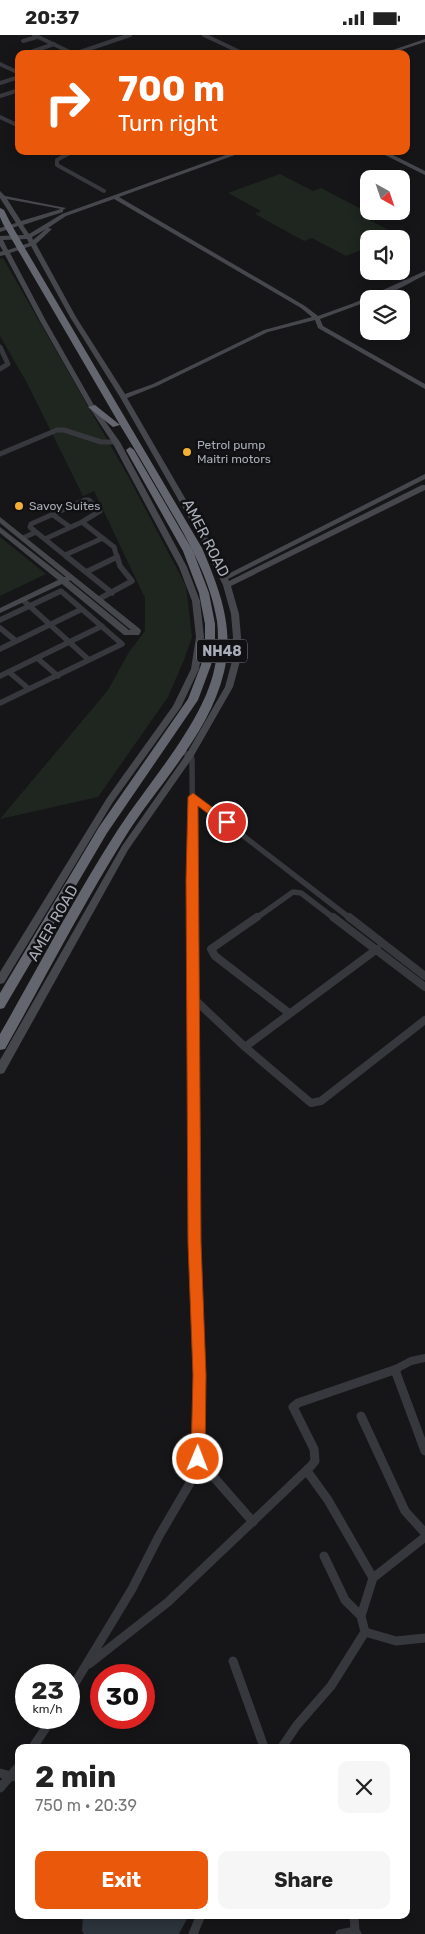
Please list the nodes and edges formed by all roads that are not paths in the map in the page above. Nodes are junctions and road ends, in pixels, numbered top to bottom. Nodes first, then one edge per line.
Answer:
1 (130, 35) edge
2 (204, 35) edge
3 (35, 36) edge
4 (425, 39) edge
5 (23, 41) dead end
6 (54, 45) junction
7 (38, 50) edge
8 (65, 50) edge
9 (86, 50) edge
10 (236, 50) edge
11 (394, 50) edge
12 (0, 65) edge
13 (8, 68) junction
14 (0, 71) edge
15 (15, 72) edge
16 (15, 77) edge
17 (0, 83) edge
18 (15, 91) edge
19 (0, 96) edge
20 (0, 117) edge
21 (15, 124) edge
22 (64, 155) edge
23 (217, 155) edge
24 (232, 155) edge
25 (388, 155) edge
26 (400, 155) edge
27 (425, 167) edge
28 (425, 173) edge
29 (104, 191) dead end
30 (1, 195) edge
31 (115, 197) junction
32 (67, 209) junction
33 (0, 210) edge
34 (62, 216) junction
35 (20, 224) junction
36 (2, 228) edge
37 (28, 237) junction
38 (0, 239) edge
39 (33, 244) junction
40 (11, 252) edge
41 (425, 273) edge
42 (317, 318) junction
43 (0, 347) edge
44 (0, 369) edge
45 (425, 387) edge
46 (123, 397) junction
47 (92, 407) junction
48 (116, 425) junction
49 (138, 425) junction
50 (134, 440) junction
51 (116, 443) junction
52 (0, 454) edge
53 (425, 477) edge
54 (425, 487) edge
55 (53, 515) junction
56 (0, 519) edge
57 (82, 522) junction
58 (70, 527) junction
59 (0, 529) edge
60 (36, 532) junction
61 (23, 538) junction
62 (103, 538) junction
63 (45, 539) junction
64 (65, 555) junction
65 (117, 557) junction
66 (86, 572) junction
67 (65, 577) junction
68 (226, 581) junction
69 (112, 593) junction
70 (99, 599) junction
71 (26, 603) junction
72 (0, 604) edge
73 (82, 609) junction
74 (0, 611) edge
75 (0, 620) edge
76 (48, 625) junction
77 (102, 626) junction
78 (0, 628) edge
79 (16, 641) junction
80 (69, 642) junction
81 (0, 649) edge
82 (37, 658) junction
83 (89, 660) junction
84 (8, 672) junction
85 (58, 675) junction
86 (0, 676) edge
87 (29, 689) junction
88 (1, 701) edge
89 (179, 751) junction
90 (190, 755) junction
91 (162, 775) junction
92 (173, 780) junction
93 (124, 791) junction
94 (193, 797) junction
95 (84, 910) junction
96 (377, 949) junction
97 (425, 976) edge
98 (0, 980) edge
99 (425, 987) edge
100 (193, 998) junction
101 (0, 1004) edge
102 (289, 1013) junction
103 (425, 1019) edge
104 (0, 1045) edge
105 (245, 1047) junction
106 (0, 1070) edge
107 (425, 1357) edge
108 (395, 1370) junction
109 (361, 1416) dead end
110 (425, 1451) edge
111 (198, 1459) junction
112 (307, 1471) junction
113 (253, 1522) junction
114 (425, 1535) edge
115 (324, 1555) dead end
116 (373, 1579) junction
117 (361, 1616) junction
118 (365, 1632) junction
119 (425, 1638) edge
120 (233, 1661) dead end
121 (86, 1666) junction
122 (80, 1676) edge
123 (45, 1729) edge
124 (35, 1744) edge
125 (263, 1744) edge
126 (284, 1744) edge
127 (0, 1773) edge
128 (15, 1777) edge
129 (0, 1788) edge
130 (199, 1919) edge
131 (354, 1919) edge
132 (356, 1933) edge
133 (193, 1934) edge
134 (340, 1934) edge

1 - 9 street
2 - 10 street
3 - 5 street
3 - 6 street
4 - 11 street
6 - 7 street
6 - 8 street
12 - 13 street
13 - 14 street
13 - 15 street
16 - 17 street
18 - 19 street
20 - 21 street
22 - 29 street
23 - 32 street
24 - 31 street
25 - 28 street
26 - 27 street
30 - 32 street
30 - 35 street
31 - 34 street
31 - 42 street
32 - 35 street
33 - 36 highway, AMER ROAD / NH48
34 - 37 street
34 - 39 street
35 - 36 street
35 - 37 street
36 - 40 highway, AMER ROAD / NH48
37 - 38 street
37 - 39 street
38 - 40 street
39 - 40 street
39 - 46 street
40 - 47 street
40 - 48 highway, AMER ROAD / NH48
40 - 50 highway, AMER ROAD / NH48
41 - 42 street
42 - 45 street
42 - 46 street
43 - 44 street
46 - 49 street
47 - 48 highway
47 - 51 street
48 - 93 highway, AMER ROAD / NH48
49 - 50 highway
49 - 68 street
50 - 89 highway, AMER ROAD / NH48
51 - 52 street
51 - 93 street
53 - 68 street
54 - 68 street
55 - 57 street
55 - 58 street
55 - 60 street
56 - 61 street
57 - 58 street
57 - 62 street
58 - 63 street
59 - 67 street
60 - 61 street
60 - 63 street
61 - 67 street
62 - 64 street
62 - 65 street
63 - 64 street
64 - 66 street
65 - 66 street
65 - 69 street
66 - 69 street
67 - 70 street
67 - 70 street
67 - 71 street
67 - 72 street
68 - 90 street
69 - 70 street
71 - 73 street
71 - 74 street
71 - 75 street
71 - 76 street
73 - 76 street
73 - 77 street
76 - 79 street
76 - 80 street
77 - 80 street
77 - 83 street
78 - 79 street
79 - 81 street
80 - 82 street
80 - 83 street
82 - 84 street
82 - 85 street
83 - 85 street
84 - 86 street
84 - 87 street
85 - 87 street
87 - 88 street
89 - 90 street
89 - 91 highway, AMER ROAD / NH48
90 - 92 street
90 - 94 street
91 - 92 highway
91 - 95 highway, AMER ROAD / NH48
92 - 95 street
93 - 98 street
93 - 101 highway, AMER ROAD / NH48
94 - 97 street
94 - 100 street
95 - 104 highway, AMER ROAD / NH48
95 - 106 street
96 - 99 street
96 - 102 street
96 - 102 street
100 - 105 street
100 - 111 street
102 - 105 street
103 - 105 street
107 - 108 street
108 - 110 street
108 - 112 street
109 - 114 street
111 - 113 street
111 - 121 street
112 - 113 street
112 - 116 street
113 - 121 street
114 - 116 street
115 - 117 street
116 - 117 street
117 - 118 street
118 - 119 street
118 - 126 street
120 - 125 street
121 - 122 street
123 - 124 street
127 - 128 street
128 - 129 street
130 - 133 street
131 - 132 street
132 - 134 street

